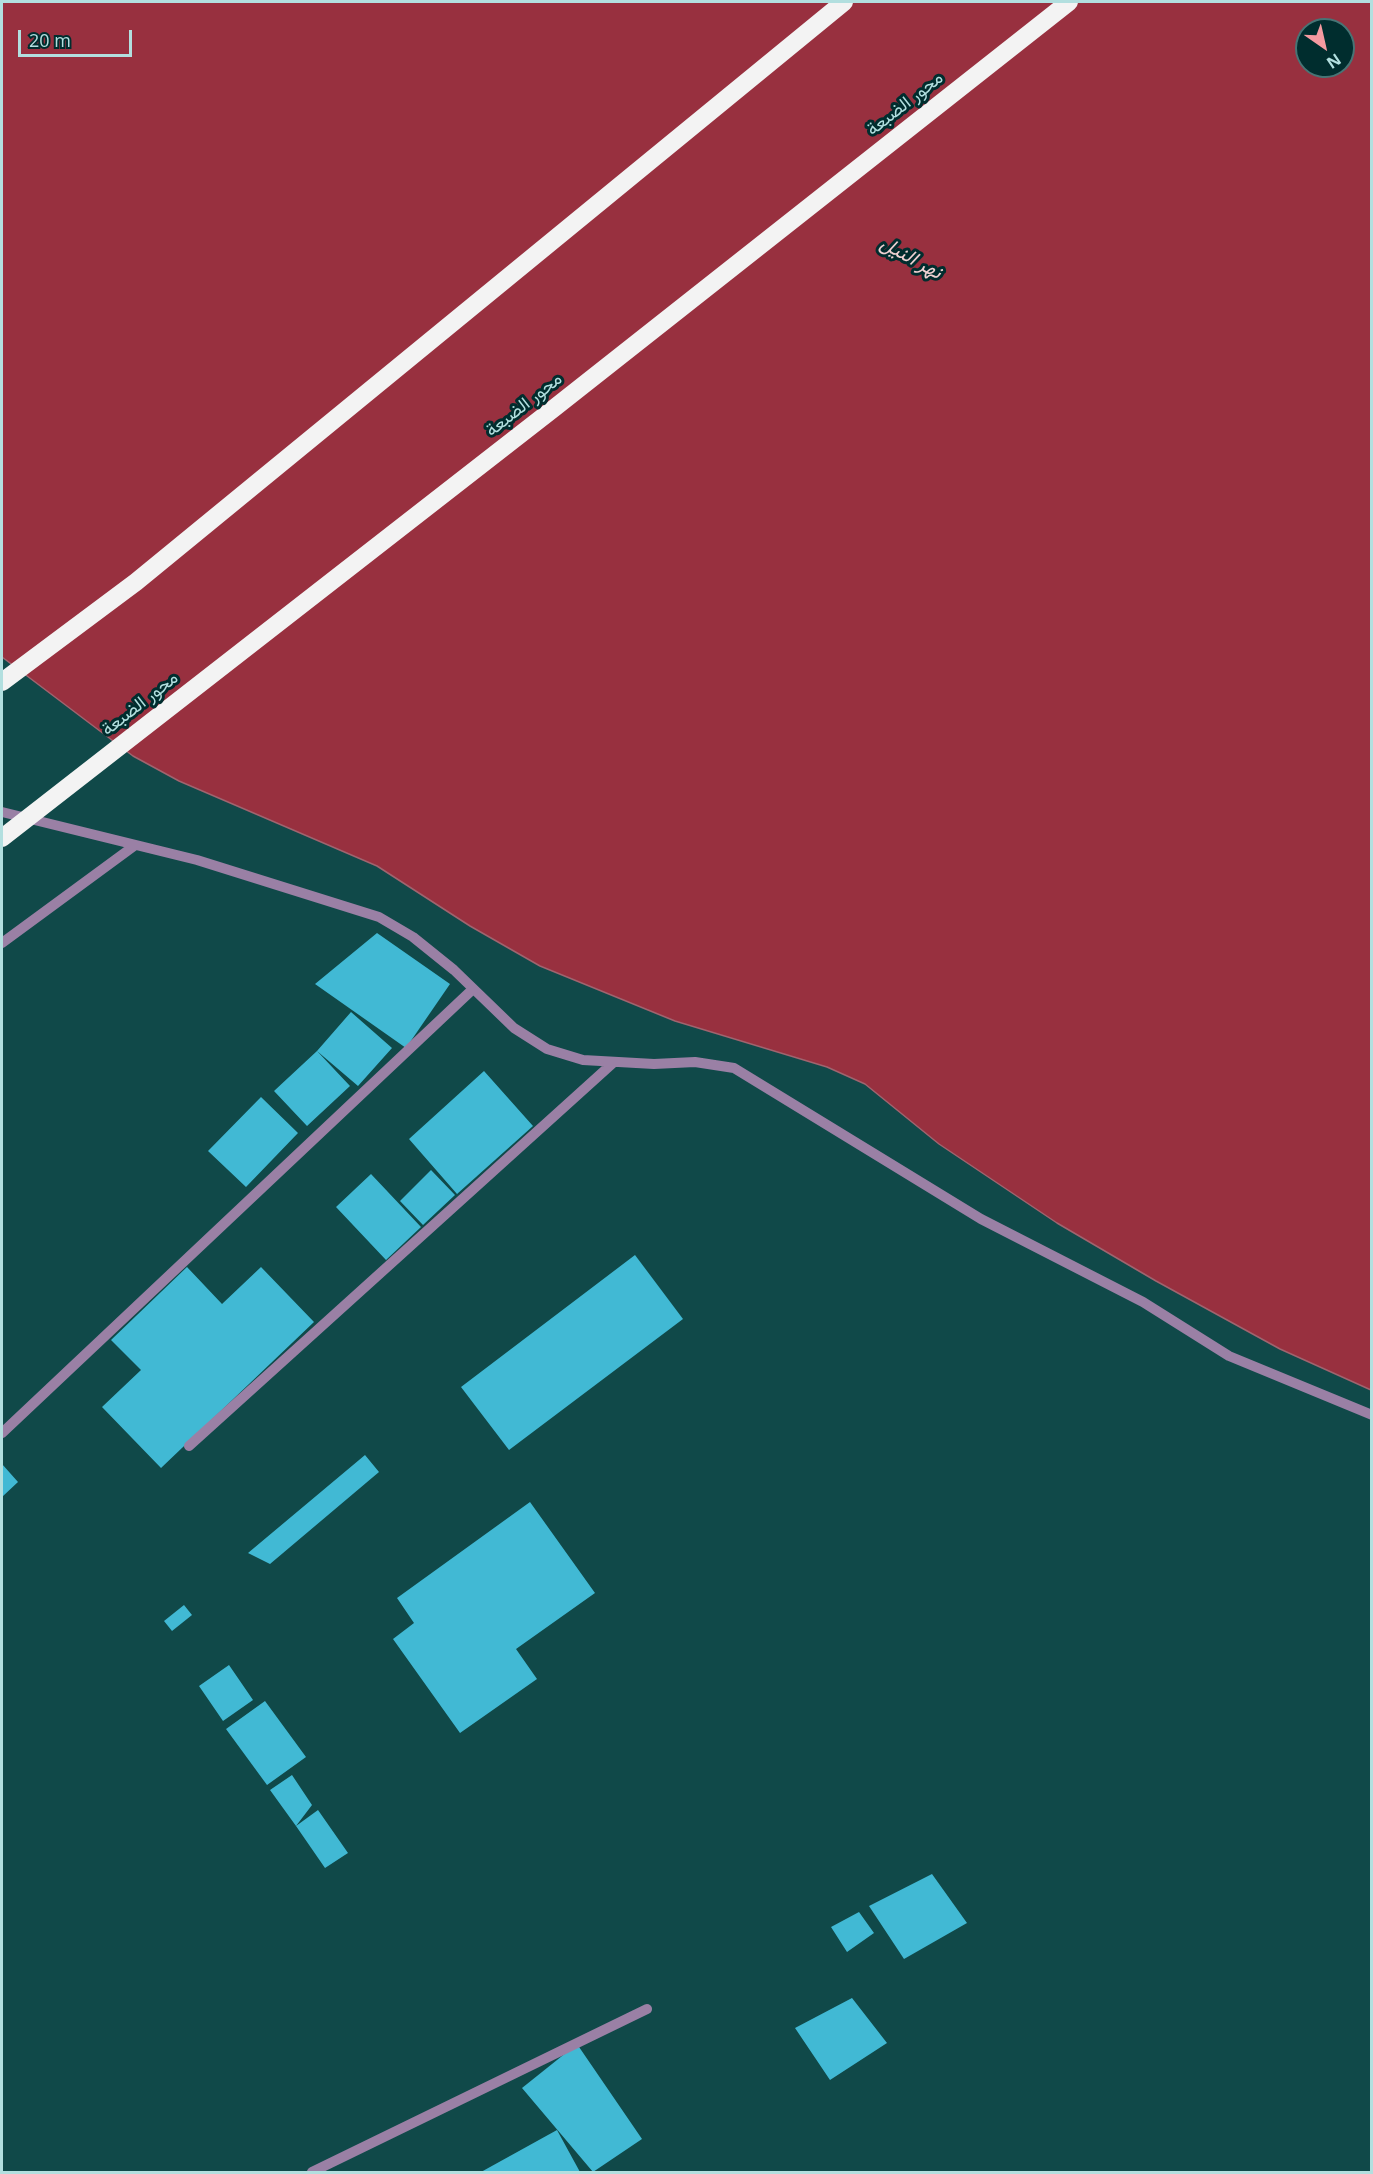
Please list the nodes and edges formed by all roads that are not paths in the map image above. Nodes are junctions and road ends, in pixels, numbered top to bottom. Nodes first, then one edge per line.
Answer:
1 (844, 2) edge
2 (1069, 2) edge
3 (2, 682) edge
4 (2, 812) edge
5 (2, 838) edge
6 (134, 846) junction
7 (2, 943) edge
8 (473, 989) junction
9 (614, 1062) junction
10 (1371, 1415) edge
11 (2, 1433) edge
12 (189, 1446) dead end
13 (647, 2009) dead end
14 (312, 2172) edge

1 - 3 highway
2 - 5 highway, محور الضبعة, bridge
4 - 6 street
6 - 7 street
6 - 8 street
8 - 9 street
8 - 11 street
9 - 10 street
9 - 12 street
13 - 14 street

